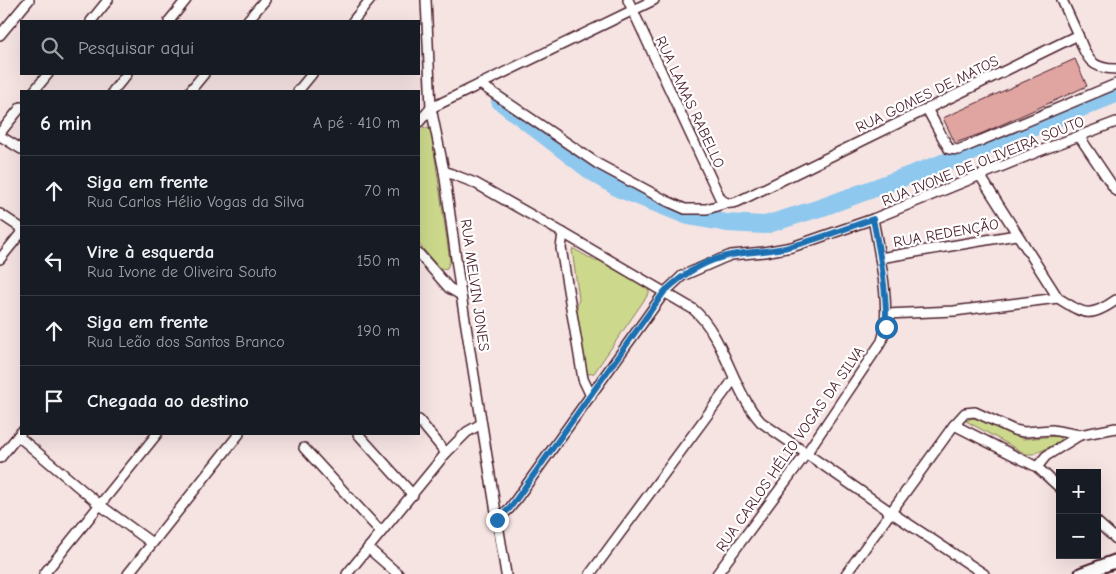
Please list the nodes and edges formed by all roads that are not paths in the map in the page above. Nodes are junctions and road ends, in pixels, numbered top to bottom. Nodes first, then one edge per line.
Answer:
1 (29, 0) edge
2 (108, 0) edge
3 (186, 0) edge
4 (265, 0) edge
5 (370, 0) edge
6 (426, 0) edge
7 (628, 0) edge
8 (654, 0) edge
9 (1062, 0) edge
10 (632, 10) junction
11 (92, 20) edge
12 (170, 20) edge
13 (248, 20) edge
14 (354, 20) edge
15 (0, 35) edge
16 (1078, 36) junction
17 (1116, 69) edge
18 (47, 75) edge
19 (126, 75) edge
20 (203, 75) edge
21 (311, 75) edge
22 (480, 84) junction
23 (1116, 84) edge
24 (35, 90) edge
25 (114, 90) edge
26 (191, 90) edge
27 (299, 90) edge
28 (20, 108) edge
29 (431, 108) junction
30 (927, 110) junction
31 (420, 121) edge
32 (1116, 122) edge
33 (0, 135) edge
34 (1079, 136) junction
35 (20, 148) edge
36 (444, 172) junction
37 (981, 176) junction
38 (1116, 191) edge
39 (726, 203) junction
40 (0, 214) edge
41 (873, 219) junction
42 (20, 227) edge
43 (563, 233) junction
44 (20, 234) edge
45 (1016, 234) junction
46 (420, 255) edge
47 (880, 258) junction
48 (0, 259) edge
49 (664, 292) junction
50 (461, 295) junction
51 (1058, 298) junction
52 (1116, 300) edge
53 (886, 314) junction
54 (734, 379) junction
55 (591, 396) junction
56 (420, 421) edge
57 (481, 424) junction
58 (954, 425) junction
59 (1116, 428) edge
60 (20, 434) edge
61 (21, 435) edge
62 (156, 435) edge
63 (239, 435) edge
64 (359, 435) edge
65 (1080, 435) junction
66 (304, 448) dead end
67 (446, 453) junction
68 (806, 454) junction
69 (0, 458) edge
70 (1037, 467) junction
71 (1056, 484) edge
72 (413, 495) junction
73 (100, 505) junction
74 (892, 513) junction
75 (497, 520) junction
76 (1101, 526) edge
77 (381, 532) junction
78 (1116, 539) edge
79 (152, 543) junction
80 (368, 548) junction
81 (1116, 561) edge
82 (44, 574) edge
83 (128, 574) edge
84 (347, 574) edge
85 (398, 574) edge
86 (506, 574) edge
87 (590, 574) edge
88 (718, 574) edge
89 (846, 574) edge
90 (984, 574) edge
91 (1081, 574) edge

1 - 15 street
2 - 11 street
3 - 12 street
4 - 13 street
5 - 14 street
6 - 29 street, RUA MELVIN JONES
7 - 10 street, RUA LAMAS RABELLO
8 - 10 street
9 - 16 street
10 - 22 street
10 - 39 street, RUA LAMAS RABELLO
16 - 17 street
16 - 30 street, RUA GOMES DE MATOS
18 - 24 street
19 - 25 street
20 - 26 street
21 - 27 street
22 - 29 street
22 - 39 street
23 - 30 street
28 - 33 street
29 - 31 street
29 - 36 street, RUA MELVIN JONES
30 - 39 street, RUA GOMES DE MATOS
32 - 34 street, RUA IVONE DE OLIVEIRA SOUTO
33 - 35 street
34 - 37 street, RUA IVONE DE OLIVEIRA SOUTO
34 - 38 street
36 - 43 street
36 - 50 street, RUA MELVIN JONES
37 - 41 street, RUA IVONE DE OLIVEIRA SOUTO
37 - 45 street
40 - 42 street
41 - 47 street, RUA CARLOS HÉLIO VOGAS DA SILVA
41 - 49 street, RUA IVONE DE OLIVEIRA SOUTO
43 - 49 street
43 - 55 street
44 - 48 street
45 - 47 street, RUA REDENÇÃO
45 - 51 street
46 - 50 street
47 - 53 street, RUA CARLOS HÉLIO VOGAS DA SILVA
49 - 54 street
49 - 55 street, RUA IVONE DE OLIVEIRA SOUTO
50 - 57 street, RUA MELVIN JONES
51 - 52 street
51 - 53 street
53 - 68 street, RUA CARLOS HÉLIO VOGAS DA SILVA
54 - 68 street
54 - 87 street
55 - 75 street, RUA IVONE DE OLIVEIRA SOUTO
56 - 67 street
57 - 67 street
57 - 75 street, RUA MELVIN JONES
58 - 65 street
58 - 70 street
58 - 74 street
59 - 65 street
60 - 69 street
61 - 73 street
62 - 73 street
63 - 79 street
64 - 72 street
65 - 70 street
66 - 77 street
67 - 72 street
68 - 74 street
68 - 88 street, RUA CARLOS HÉLIO VOGAS DA SILVA
70 - 71 street
72 - 77 street
73 - 79 street
73 - 82 street
74 - 89 street
74 - 90 street
75 - 86 street, RUA MELVIN JONES
76 - 78 street
77 - 80 street
79 - 83 street
80 - 84 street
80 - 85 street
81 - 91 main road

